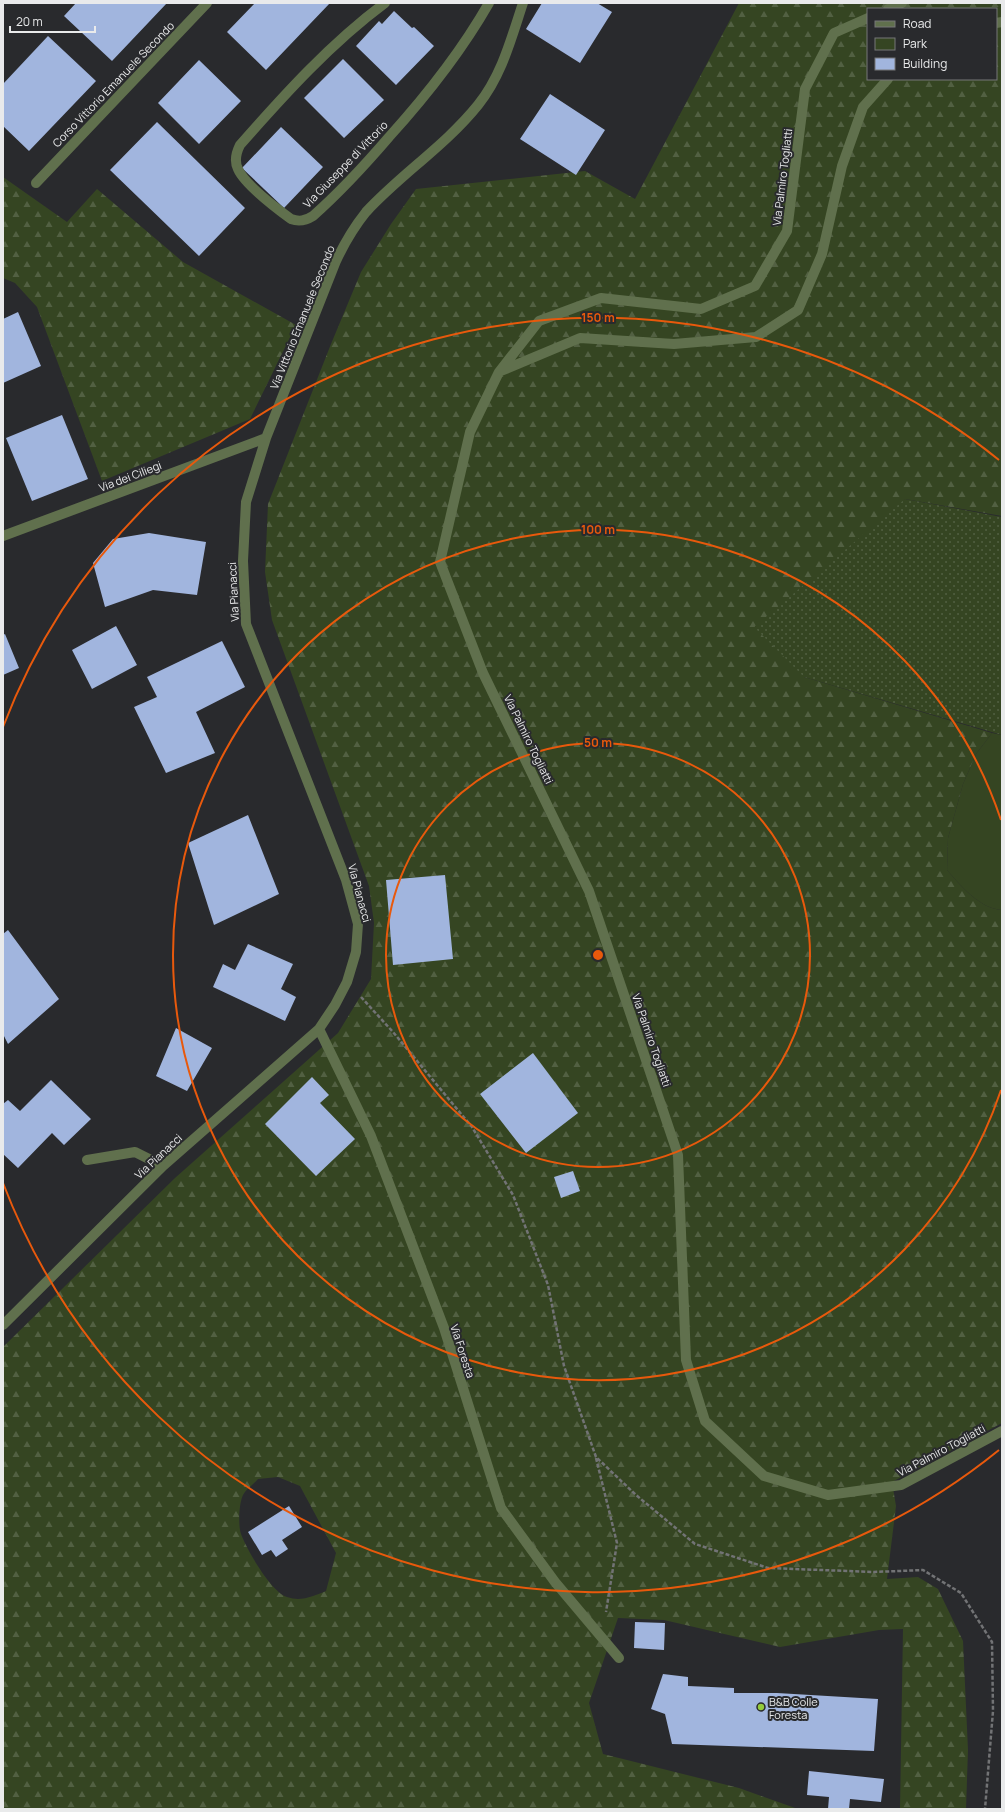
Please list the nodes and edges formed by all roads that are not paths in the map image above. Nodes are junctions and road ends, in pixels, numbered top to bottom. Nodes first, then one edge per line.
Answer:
1 (207, 3) edge
2 (386, 3) edge
3 (489, 3) edge
4 (523, 3) edge
5 (902, 3) edge
6 (890, 8) edge
7 (867, 18) edge
8 (887, 80) edge
9 (36, 182) dead end
10 (499, 372) junction
11 (266, 438) junction
12 (3, 536) edge
13 (319, 1029) junction
14 (87, 1160) dead end
15 (163, 1166) junction
16 (3, 1325) edge
17 (1002, 1431) edge
18 (619, 1658) dead end

1 - 9 street, Corso Vittorio Emanuele Secondo
2 - 3 street, Via Giuseppe di Vittorio
4 - 11 street, Via Vittorio Emanuele Secondo
5 - 6 street
7 - 10 street, Via Palmiro Togliatti
8 - 10 street
10 - 17 street, Via Palmiro Togliatti
11 - 12 street, Via dei Ciliegi
11 - 13 street, Via Pianacci
13 - 15 street, Via Pianacci
13 - 18 street, Via Foresta
14 - 15 street
15 - 16 street, Via Pianacci

